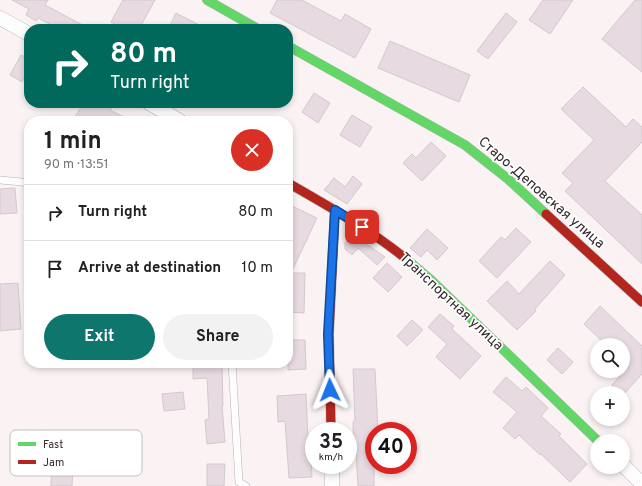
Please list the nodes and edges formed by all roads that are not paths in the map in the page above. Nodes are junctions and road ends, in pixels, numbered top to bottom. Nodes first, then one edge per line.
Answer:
1 (207, 0) edge
2 (0, 18) edge
3 (249, 24) edge
4 (24, 31) edge
5 (293, 49) edge
6 (158, 108) edge
7 (171, 116) edge
8 (0, 180) edge
9 (24, 183) edge
10 (293, 186) edge
11 (335, 210) junction
12 (642, 302) edge
13 (232, 368) edge
14 (331, 422) edge
15 (591, 434) edge
16 (630, 472) edge
17 (332, 474) edge
18 (642, 484) edge
19 (246, 486) edge
20 (332, 486) edge

1 - 3 street
2 - 4 street
5 - 12 street, Старо-Деповская улица
6 - 7 street
8 - 9 lane
10 - 11 street, Транспортная улица
11 - 14 street
11 - 15 street, Транспортная улица
13 - 19 lane
16 - 18 street
17 - 20 street

